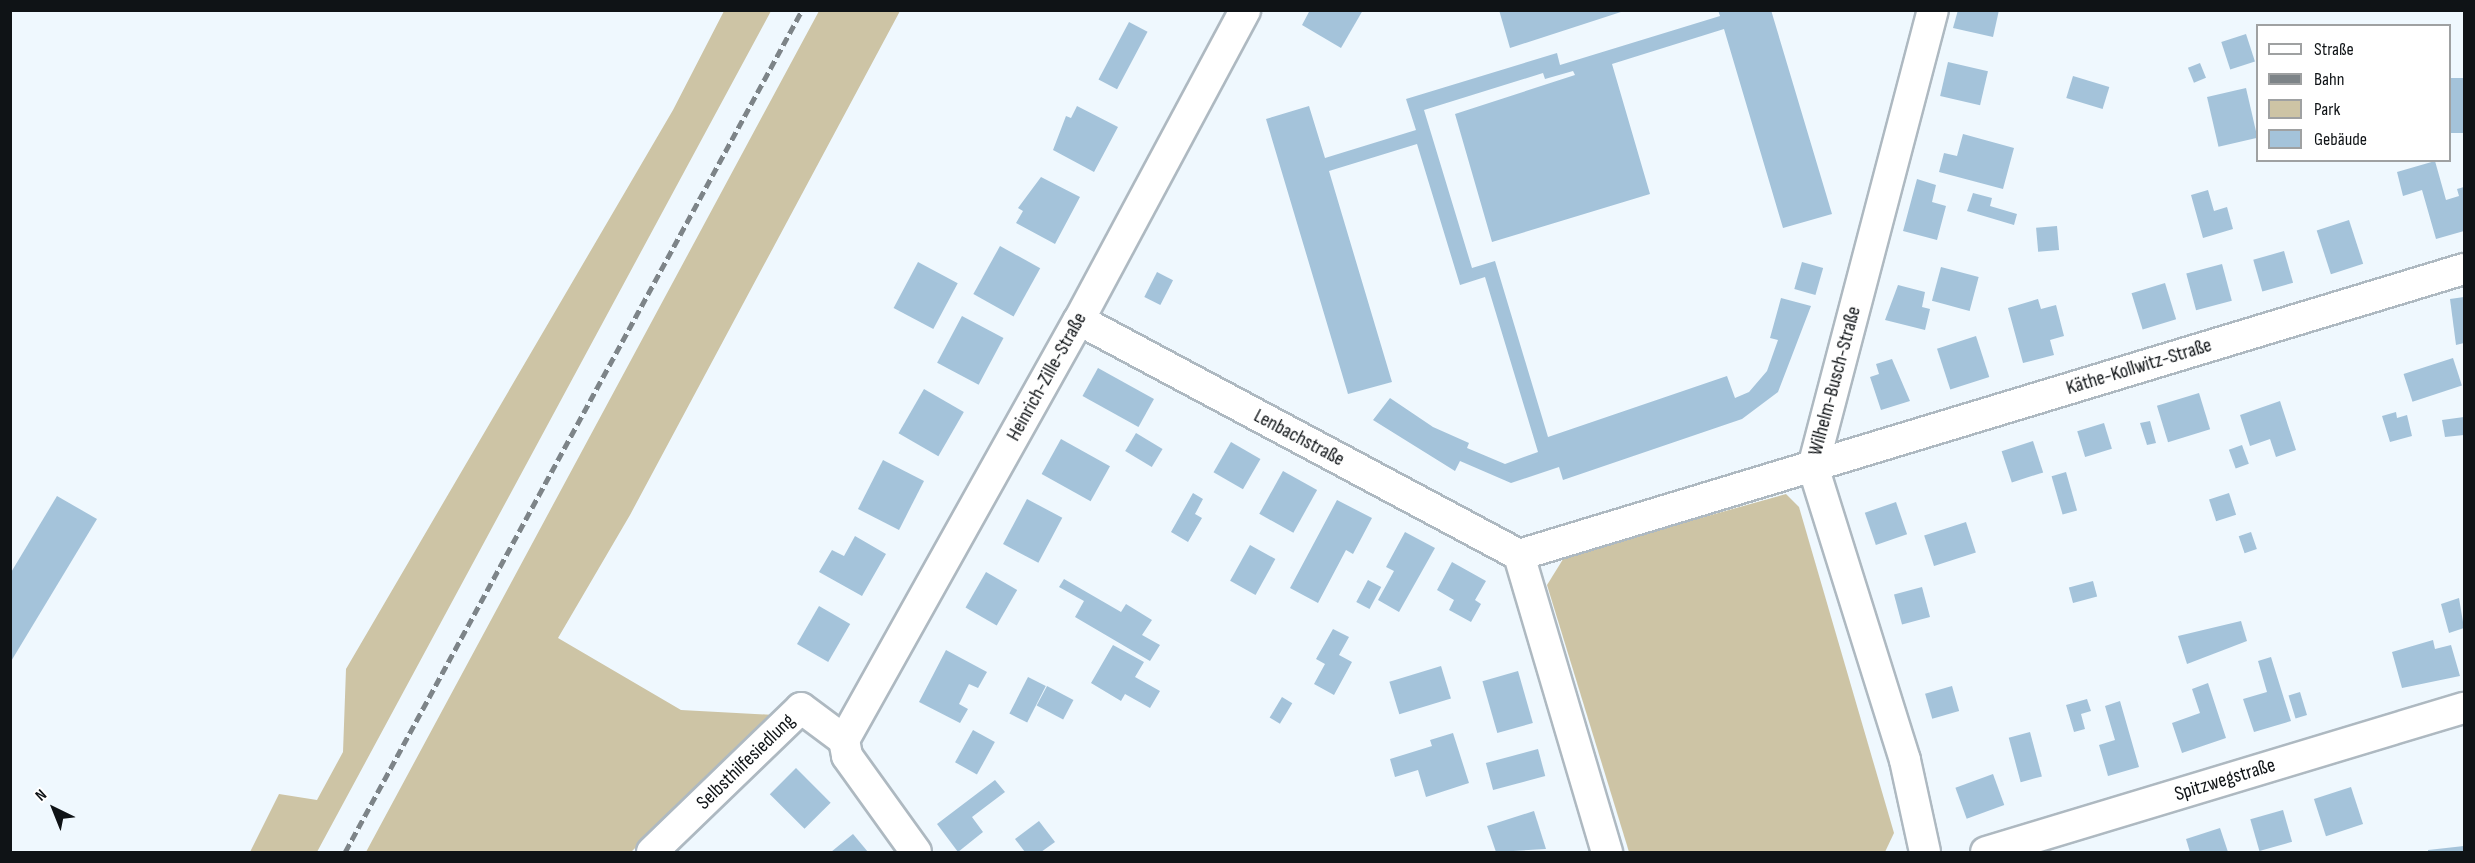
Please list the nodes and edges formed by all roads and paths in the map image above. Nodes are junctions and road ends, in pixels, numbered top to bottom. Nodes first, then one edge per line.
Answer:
1 (1245, 10) edge
2 (1933, 10) edge
3 (2464, 269) edge
4 (1079, 320) junction
5 (1813, 466) junction
6 (1519, 555) junction
7 (2464, 708) edge
8 (844, 740) junction
9 (652, 852) edge
10 (916, 852) edge
11 (1607, 852) edge
12 (1925, 852) edge
13 (1986, 852) edge

1 - 4 street, Heinrich-Zille-Straße
2 - 5 street, Wilhelm-Busch-Straße
3 - 5 street, Käthe-Kollwitz-Straße
4 - 6 street, Lenbachstraße
4 - 8 street, Heinrich-Zille-Straße
5 - 6 street
5 - 12 street, Wilhelm-Busch-Straße
6 - 11 street
7 - 13 street, Spitzwegstraße
8 - 9 street, Selbsthilfesiedlung
8 - 10 street

